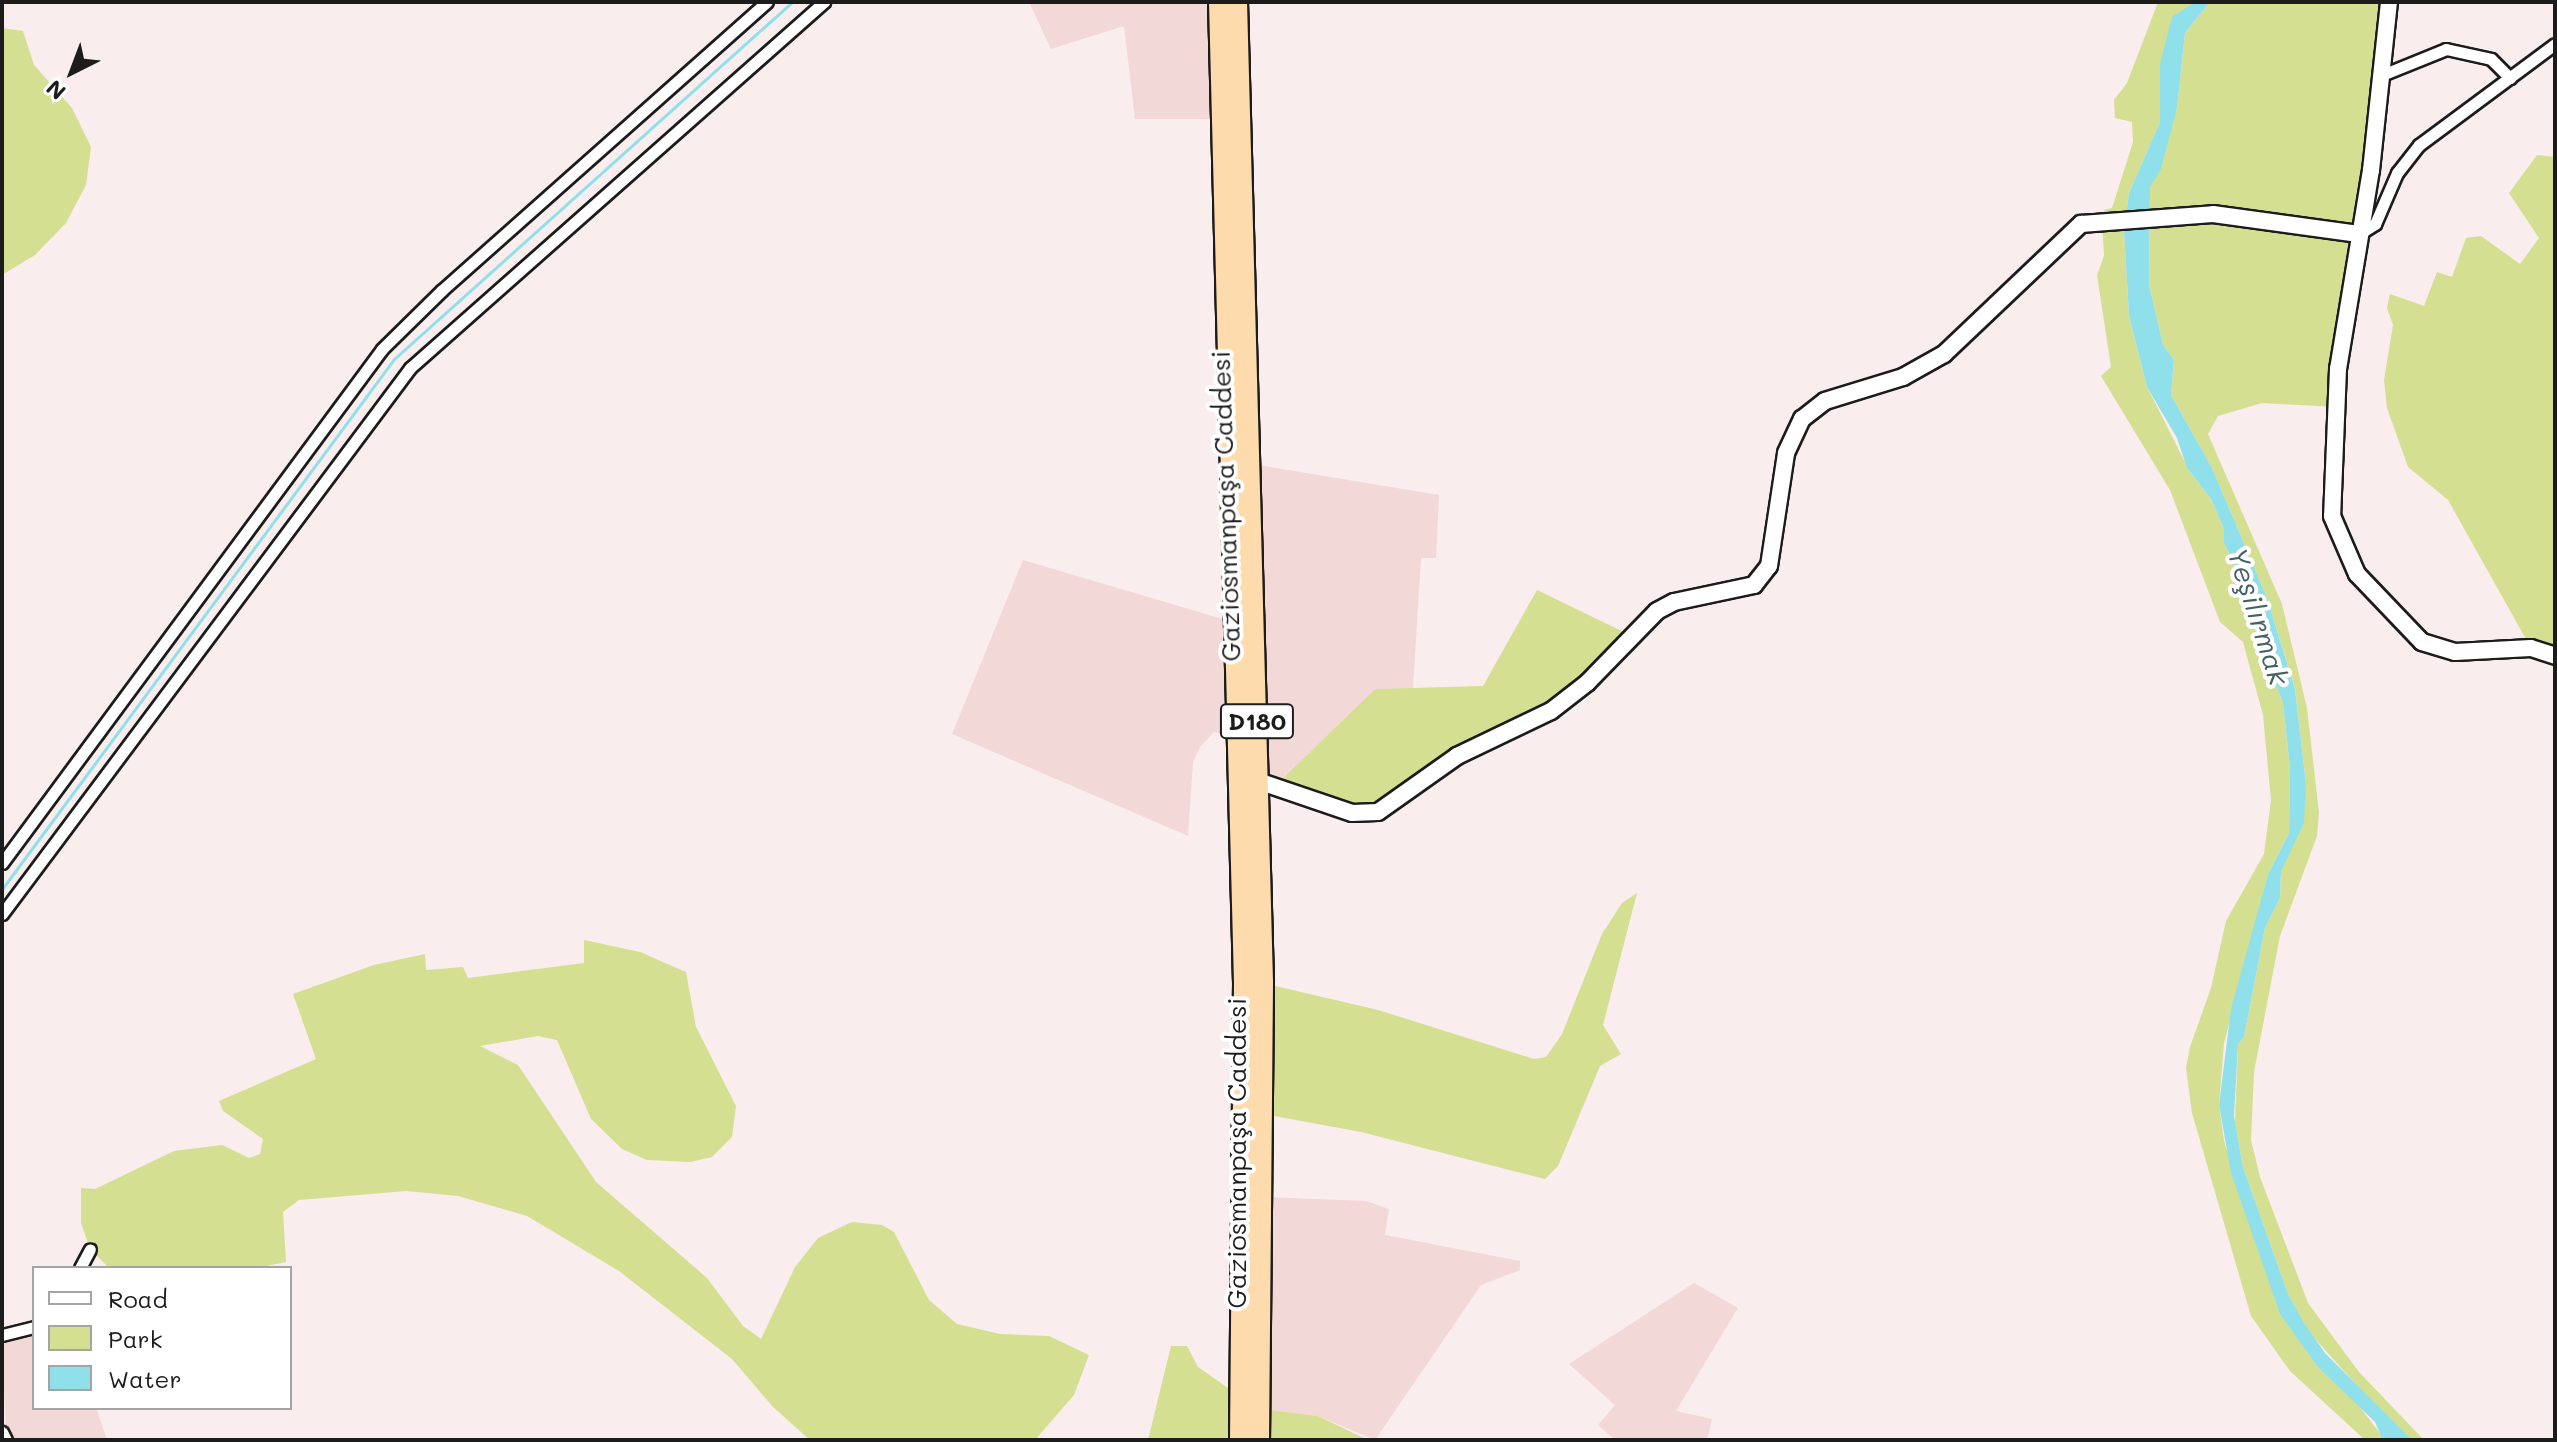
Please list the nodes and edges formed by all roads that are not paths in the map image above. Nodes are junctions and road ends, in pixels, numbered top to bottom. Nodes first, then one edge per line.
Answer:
1 (767, 2) edge
2 (824, 2) edge
3 (1219, 2) edge
4 (1237, 2) edge
5 (2389, 2) edge
6 (2555, 44) edge
7 (2382, 75) junction
8 (2510, 78) junction
9 (2359, 234) junction
10 (2555, 656) edge
11 (1258, 781) junction
12 (2, 863) edge
13 (2, 914) edge
14 (90, 1249) dead end
15 (81, 1266) edge
16 (32, 1328) edge
17 (2, 1335) edge
18 (2, 1432) edge
19 (6, 1440) edge
20 (1240, 1440) edge
21 (1259, 1440) edge

1 - 12 street
2 - 13 street
3 - 20 highway, Gaziosmanpaşa Caddesi / D180
4 - 11 highway, Gaziosmanpaşa Caddesi / D180
5 - 7 street
6 - 8 street
7 - 8 street
7 - 9 street
8 - 9 street
9 - 10 street
9 - 11 street
11 - 21 highway, Gaziosmanpaşa Caddesi / D180
14 - 15 street
16 - 17 street
18 - 19 street

